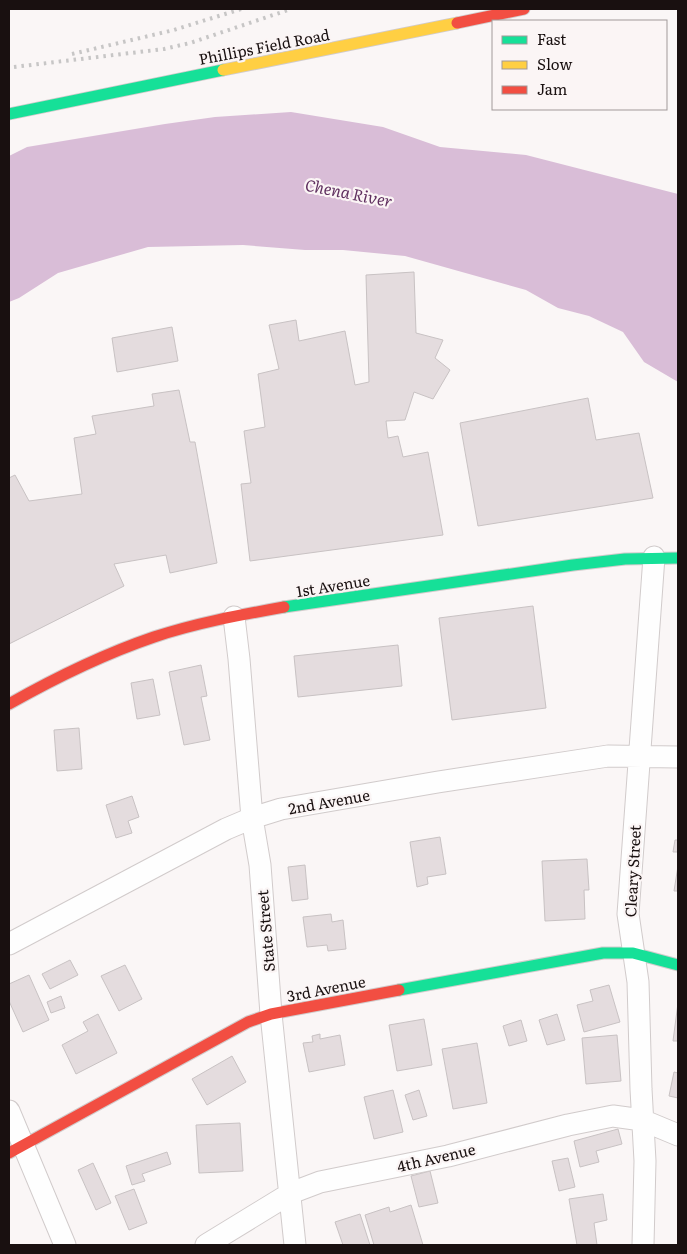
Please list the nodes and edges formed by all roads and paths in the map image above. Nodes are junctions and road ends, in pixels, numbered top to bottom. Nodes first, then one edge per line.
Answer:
1 (524, 9) edge
2 (9, 114) edge
3 (654, 557) junction
4 (678, 558) edge
5 (234, 617) junction
6 (9, 704) edge
7 (638, 756) junction
8 (678, 757) edge
9 (252, 818) junction
10 (9, 944) edge
11 (633, 953) junction
12 (678, 965) edge
13 (271, 1014) junction
14 (9, 1111) edge
15 (642, 1120) junction
16 (678, 1135) edge
17 (16, 1149) edge
18 (291, 1193) junction
19 (65, 1245) edge
20 (206, 1245) edge
21 (295, 1245) edge
22 (643, 1245) edge

1 - 2 street, Phillips Field Road
3 - 4 street, 1st Avenue
3 - 5 street, 1st Avenue
3 - 7 street, Cleary Street
5 - 6 street, 1st Avenue
5 - 9 street, State Street
7 - 8 street, 2nd Avenue
7 - 9 street, 2nd Avenue
7 - 11 street, Cleary Street
9 - 10 street, 2nd Avenue
9 - 13 street, State Street
11 - 12 street, 3rd Avenue
11 - 13 street, 3rd Avenue
11 - 15 street, Cleary Street
13 - 17 street, 3rd Avenue
13 - 18 street, State Street
14 - 17 street
15 - 16 street, 4th Avenue
15 - 18 street, 4th Avenue
15 - 22 street, Cleary Street
17 - 19 street
18 - 20 street, 4th Avenue
18 - 21 street, State Street

